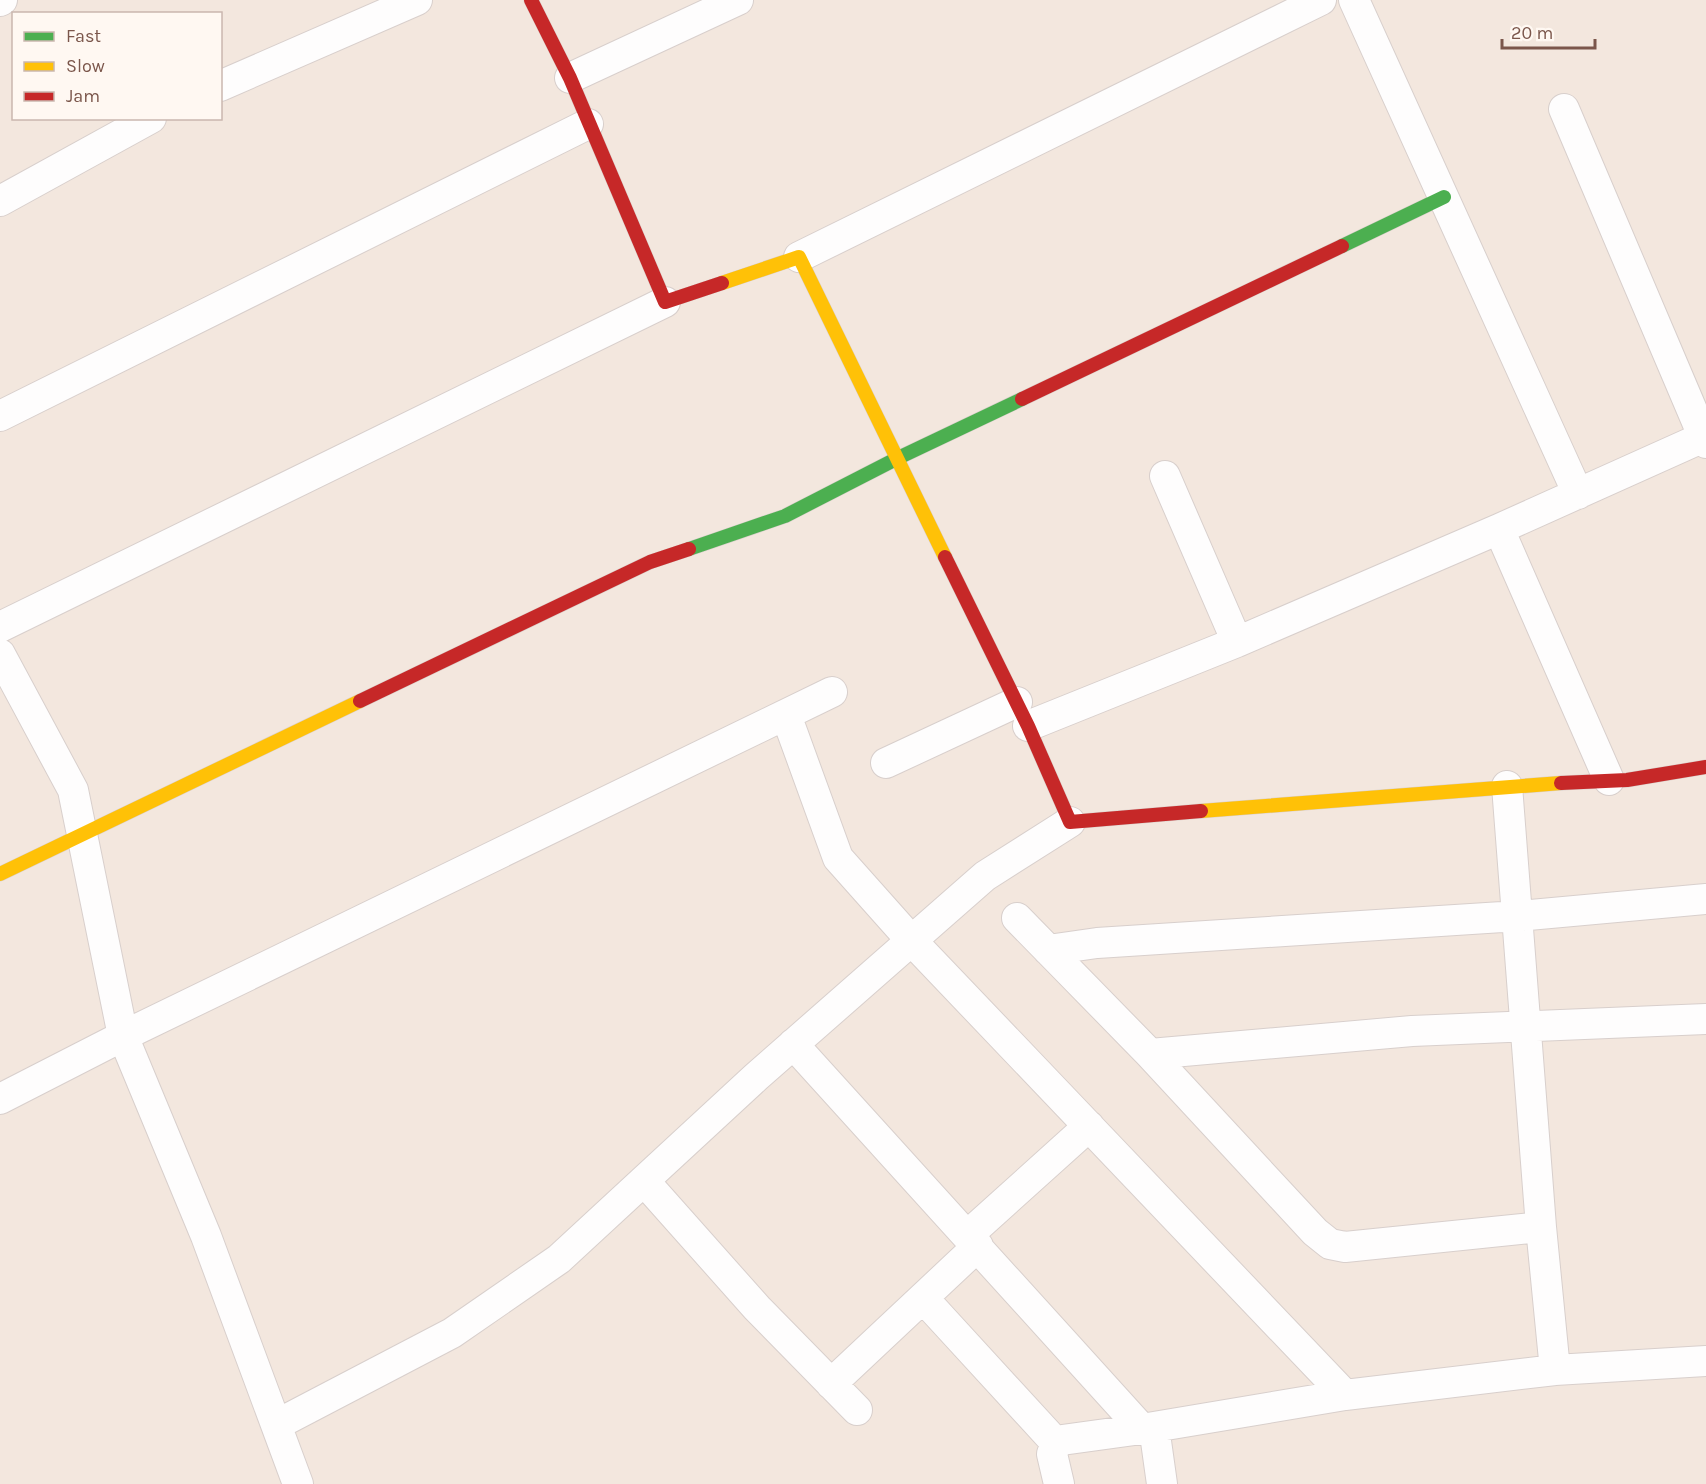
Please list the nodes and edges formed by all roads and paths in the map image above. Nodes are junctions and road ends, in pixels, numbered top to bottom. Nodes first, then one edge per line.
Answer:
1 (417, 0) edge
2 (531, 0) edge
3 (738, 0) edge
4 (1321, 0) edge
5 (1354, 0) edge
6 (570, 78) junction
7 (222, 85) edge
8 (1564, 109) dead end
9 (147, 120) edge
10 (588, 124) junction
11 (1444, 197) junction
12 (0, 201) edge
13 (800, 257) junction
14 (665, 302) junction
15 (0, 416) edge
16 (1705, 439) edge
17 (898, 458) junction
18 (1166, 476) dead end
19 (1578, 494) junction
20 (1499, 530) junction
21 (0, 627) edge
22 (1237, 642) junction
23 (0, 654) edge
24 (832, 692) dead end
25 (1022, 714) junction
26 (786, 715) junction
27 (886, 763) dead end
28 (1706, 767) edge
29 (1609, 780) junction
30 (1507, 786) junction
31 (1070, 822) junction
32 (83, 834) junction
33 (0, 874) edge
34 (1706, 899) edge
35 (1518, 916) junction
36 (1017, 918) dead end
37 (911, 939) junction
38 (1048, 950) junction
39 (1706, 1019) edge
40 (1527, 1026) junction
41 (123, 1036) junction
42 (794, 1044) junction
43 (1150, 1054) junction
44 (0, 1099) edge
45 (1089, 1126) junction
46 (645, 1182) junction
47 (1542, 1227) junction
48 (973, 1240) junction
49 (923, 1298) junction
50 (1706, 1361) edge
51 (1555, 1370) junction
52 (831, 1384) junction
53 (1344, 1395) junction
54 (857, 1410) dead end
55 (276, 1425) junction
56 (1148, 1428) junction
57 (1056, 1443) junction
58 (298, 1484) edge
59 (1059, 1484) edge
60 (1162, 1484) edge

1 - 7 street
2 - 6 street
3 - 6 street
4 - 13 street
5 - 11 street
6 - 10 street
8 - 16 street
9 - 12 street
10 - 14 street
10 - 15 street
11 - 17 street
11 - 19 street
13 - 14 street
13 - 17 street
14 - 21 street
16 - 19 street
17 - 25 street
17 - 32 street
18 - 22 street
19 - 20 street
20 - 22 street
20 - 29 street
22 - 25 street
23 - 32 street
24 - 26 street
25 - 27 street
25 - 31 street
26 - 37 street
26 - 41 street
28 - 29 street
29 - 30 street
30 - 31 street
30 - 35 street
31 - 37 street
32 - 33 street
32 - 41 street
34 - 35 street
35 - 38 street
35 - 40 street
36 - 38 street
37 - 42 street
37 - 45 street
38 - 43 street
39 - 40 street
40 - 43 street
40 - 47 street
41 - 44 street
41 - 55 street
42 - 46 street
42 - 48 street
43 - 47 street
45 - 48 street
45 - 53 street
46 - 52 street
46 - 55 street
47 - 51 street
48 - 49 street
48 - 56 street
49 - 52 street
49 - 57 street
50 - 51 street
51 - 53 street
52 - 54 street
53 - 56 street
55 - 58 street
56 - 57 street
56 - 60 street
57 - 59 street

